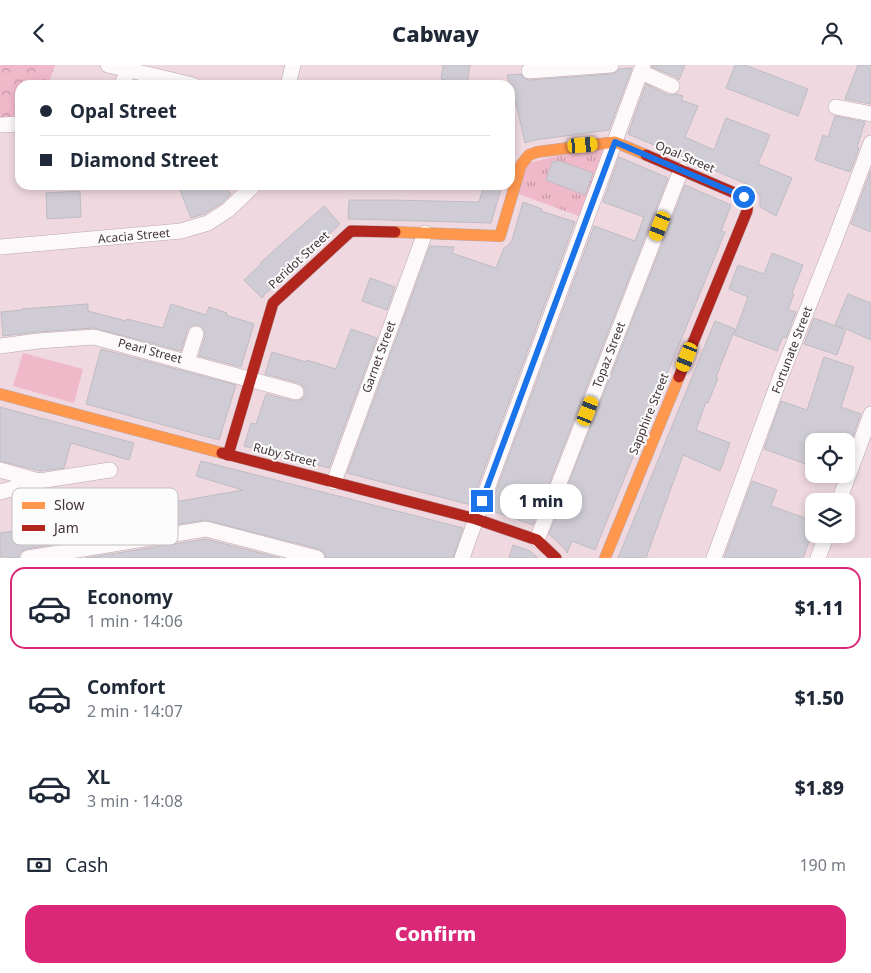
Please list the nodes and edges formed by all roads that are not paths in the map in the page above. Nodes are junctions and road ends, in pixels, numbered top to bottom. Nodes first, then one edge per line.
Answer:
1 (108, 65) edge
2 (293, 65) edge
3 (612, 65) edge
4 (642, 68) edge
5 (128, 69) junction
6 (529, 71) dead end
7 (124, 80) edge
8 (173, 80) edge
9 (289, 80) edge
10 (672, 86) dead end
11 (836, 107) dead end
12 (871, 114) edge
13 (15, 124) edge
14 (0, 125) edge
15 (615, 142) junction
16 (871, 143) edge
17 (681, 170) junction
18 (515, 183) edge
19 (249, 190) edge
20 (513, 190) edge
21 (744, 197) joint
22 (425, 233) junction
23 (0, 247) edge
24 (196, 334) dead end
25 (0, 346) edge
26 (187, 362) junction
27 (250, 380) junction
28 (296, 392) dead end
29 (0, 394) edge
30 (871, 414) edge
31 (228, 455) junction
32 (0, 470) edge
33 (110, 470) dead end
34 (39, 481) junction
35 (334, 482) junction
36 (14, 488) edge
37 (842, 493) edge
38 (476, 519) junction
39 (178, 534) edge
40 (537, 540) junction
41 (824, 543) edge
42 (108, 545) edge
43 (28, 558) edge
44 (316, 558) edge
45 (462, 558) edge
46 (556, 558) edge
47 (605, 558) edge
48 (714, 558) edge
49 (818, 558) edge

1 - 5 street
2 - 9 street
3 - 6 street
4 - 10 street
4 - 15 street
5 - 7 street
5 - 8 street
11 - 12 street
13 - 14 street
15 - 17 street, Opal Street
15 - 18 street, Peridot Street
15 - 38 street
16 - 48 street, Fortunate Street
17 - 21 street, Opal Street
17 - 40 street, Topaz Street
19 - 23 street, Acacia Street
20 - 22 street, Peridot Street
21 - 47 street, Sapphire Street
22 - 27 street, Peridot Street
22 - 35 street, Garnet Street
24 - 26 street
25 - 26 street, Pearl Street
26 - 27 street, Pearl Street
27 - 28 street, Pearl Street
27 - 31 street, Peridot Street
29 - 31 street, Ruby Street
30 - 37 street
31 - 35 street, Ruby Street
32 - 34 street
33 - 34 street
34 - 36 street
35 - 38 street, Ruby Street
38 - 40 street, Ruby Street
38 - 45 street
39 - 44 street
40 - 46 street, Ruby Street
41 - 49 street
42 - 43 street

